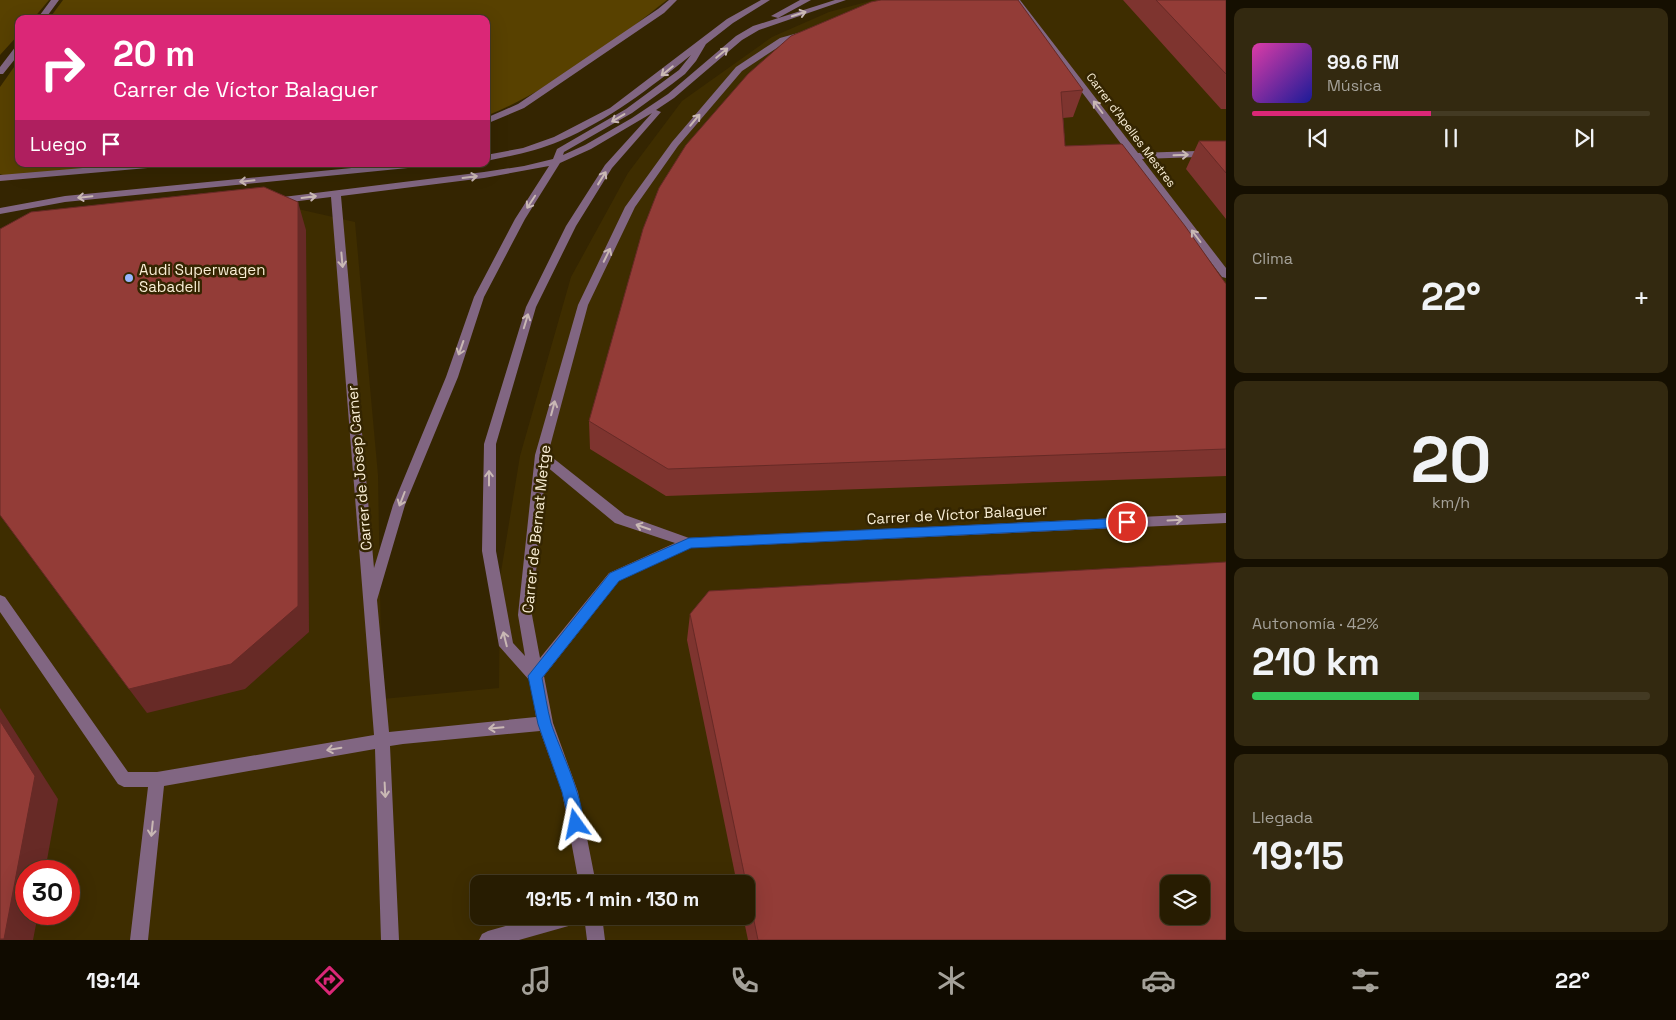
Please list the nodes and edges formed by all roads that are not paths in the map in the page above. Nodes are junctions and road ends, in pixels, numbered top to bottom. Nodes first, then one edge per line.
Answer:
1 (55, 0) edge
2 (673, 0) edge
3 (766, 0) edge
4 (807, 0) edge
5 (842, 0) edge
6 (1016, 0) edge
7 (44, 15) edge
8 (756, 28) junction
9 (819, 28) edge
10 (704, 40) junction
11 (15, 53) edge
12 (0, 72) edge
13 (671, 96) junction
14 (490, 119) edge
15 (1226, 153) edge
16 (1136, 156) junction
17 (490, 157) edge
18 (557, 161) junction
19 (125, 167) edge
20 (380, 167) edge
21 (0, 178) edge
22 (336, 194) junction
23 (65, 198) junction
24 (268, 202) edge
25 (0, 205) edge
26 (0, 211) edge
27 (1226, 275) edge
28 (541, 455) junction
29 (1226, 518) edge
30 (689, 543) junction
31 (0, 602) edge
32 (370, 604) junction
33 (535, 676) junction
34 (545, 724) junction
35 (382, 741) junction
36 (157, 780) junction
37 (586, 875) edge
38 (540, 925) edge
39 (594, 925) edge
40 (139, 940) edge
41 (390, 940) edge
42 (488, 940) edge
43 (596, 940) edge

1 - 7 street
2 - 14 street
3 - 10 street
4 - 8 street
8 -> 5 street
16 -> 6 street, Carrer d'Apelles Mestres
13 -> 8 street
28 -> 9 street, Carrer de Bernat Metge
10 -> 17 street
10 -> 18 street
11 - 12 street
13 - 18 street
33 -> 13 street, Carrer de Bernat Metge
16 -> 15 street
27 -> 16 street, Carrer d'Apelles Mestres
22 -> 18 street
18 -> 32 street
19 - 21 street
20 -> 23 street
24 -> 22 street
22 -> 32 street, Carrer de Josep Carner
23 - 25 street
23 - 26 street
30 -> 28 street, Carrer de Víctor Balaguer
28 - 33 street, Carrer de Bernat Metge
30 -> 29 street, Carrer de Víctor Balaguer
30 - 33 street, Carrer de Víctor Balaguer
31 - 36 street
32 - 35 street, Carrer de Josep Carner
33 - 34 street, Carrer de Bernat Metge
34 -> 35 street
34 - 37 street, Carrer de Bernat Metge
35 -> 36 street
35 -> 41 street
36 -> 40 street
38 - 42 street
39 - 43 street

